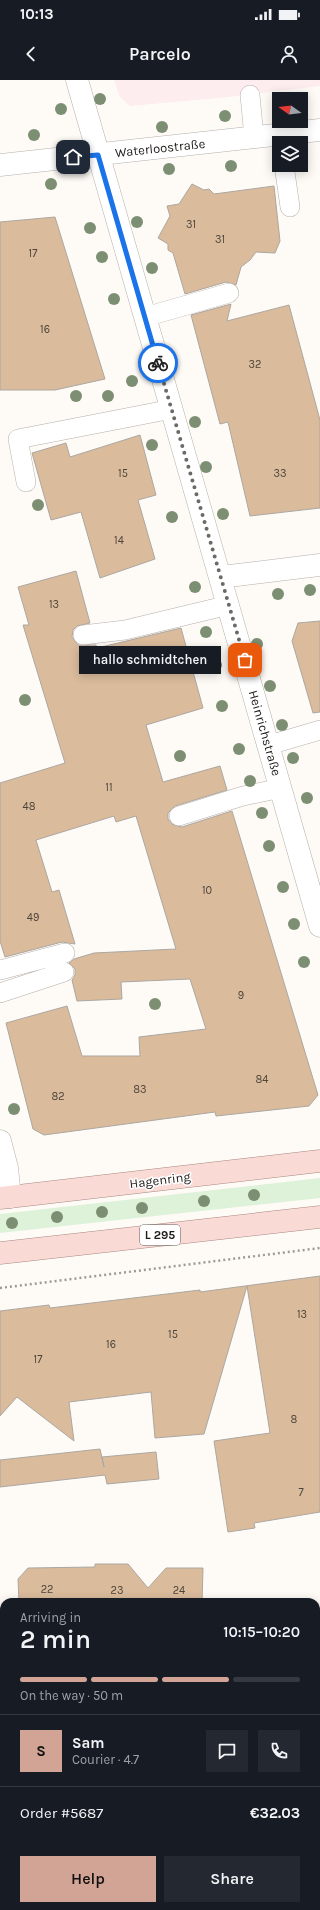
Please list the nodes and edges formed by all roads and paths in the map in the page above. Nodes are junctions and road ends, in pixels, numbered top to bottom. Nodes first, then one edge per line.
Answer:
1 (77, 80) edge
2 (250, 95) dead end
3 (320, 130) edge
4 (293, 136) edge
5 (254, 137) junction
6 (272, 138) edge
7 (98, 155) junction
8 (0, 165) edge
9 (285, 172) edge
10 (290, 207) dead end
11 (230, 293) dead end
12 (145, 317) junction
13 (172, 409) junction
14 (26, 482) dead end
15 (320, 565) edge
16 (221, 576) junction
17 (229, 605) junction
18 (83, 635) dead end
19 (320, 730) edge
20 (269, 745) junction
21 (281, 788) junction
22 (179, 816) dead end
23 (320, 926) edge
24 (65, 953) dead end
25 (0, 970) edge
26 (64, 972) dead end
27 (0, 993) edge
28 (0, 1141) edge
29 (320, 1161) edge
30 (5, 1198) edge
31 (320, 1218) edge
32 (320, 1248) edge
33 (0, 1253) edge
34 (0, 1288) edge

1 - 7 street, Heinrichstraße
2 - 5 lane
3 - 4 street, Waterloostraße
5 - 6 street, Waterloostraße
5 - 7 street, Waterloostraße
7 - 8 street, Waterloostraße
7 - 12 street, Heinrichstraße
9 - 10 lane
11 - 12 lane
12 - 13 street, Heinrichstraße
13 - 14 lane
13 - 16 street, Heinrichstraße
15 - 16 street
16 - 17 street, Heinrichstraße
17 - 18 lane
17 - 20 street, Heinrichstraße
19 - 20 lane
20 - 21 street, Heinrichstraße
21 - 22 lane
21 - 23 street, Heinrichstraße
24 - 25 lane
26 - 27 lane
28 - 30 street
29 - 30 main road, Hagenring
31 - 33 main road, L 295
32 - 34 path

